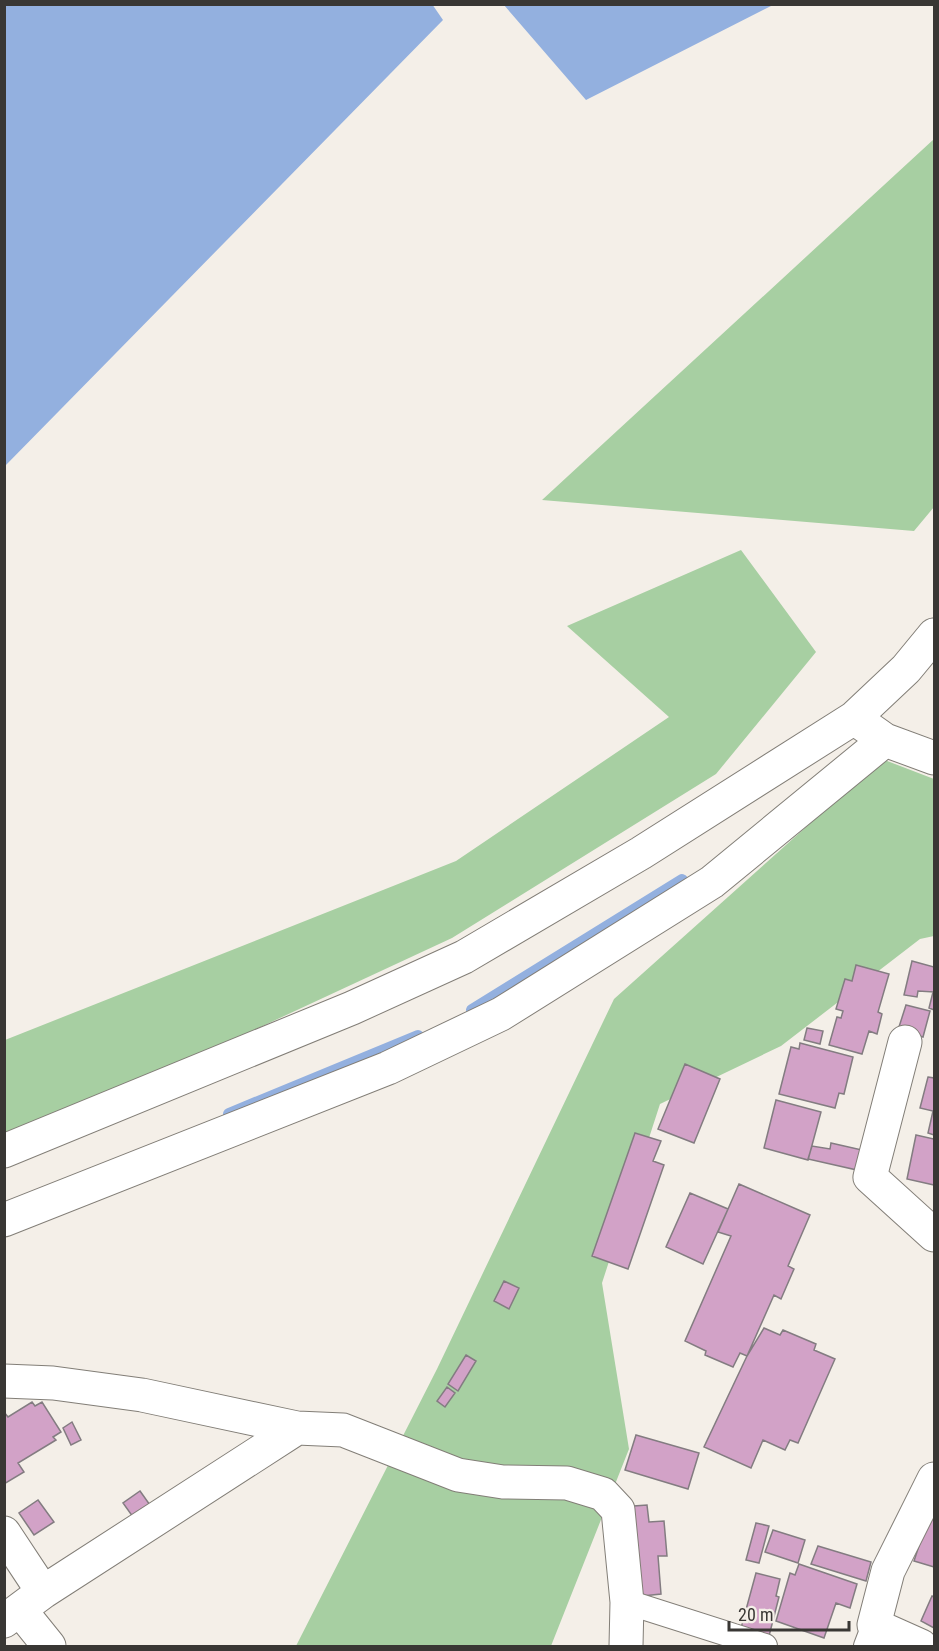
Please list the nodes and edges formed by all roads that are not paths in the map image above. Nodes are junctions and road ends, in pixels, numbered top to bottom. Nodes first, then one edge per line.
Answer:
1 (934, 635) edge
2 (854, 718) junction
3 (885, 740) junction
4 (934, 758) edge
5 (905, 1042) dead end
6 (4, 1151) edge
7 (4, 1220) edge
8 (934, 1235) edge
9 (4, 1381) edge
10 (297, 1428) junction
11 (934, 1479) edge
12 (4, 1533) edge
13 (627, 1602) junction
14 (23, 1608) edge
15 (870, 1636) edge
16 (49, 1647) edge
17 (626, 1647) edge
18 (765, 1647) edge
19 (921, 1647) edge

1 - 2 street
2 - 3 street
2 - 6 street
3 - 4 street
3 - 7 street
5 - 8 street
9 - 10 street
10 - 13 street
10 - 14 street
11 - 15 street
12 - 14 street
13 - 17 street
13 - 18 lane
14 - 16 street
15 - 19 street

